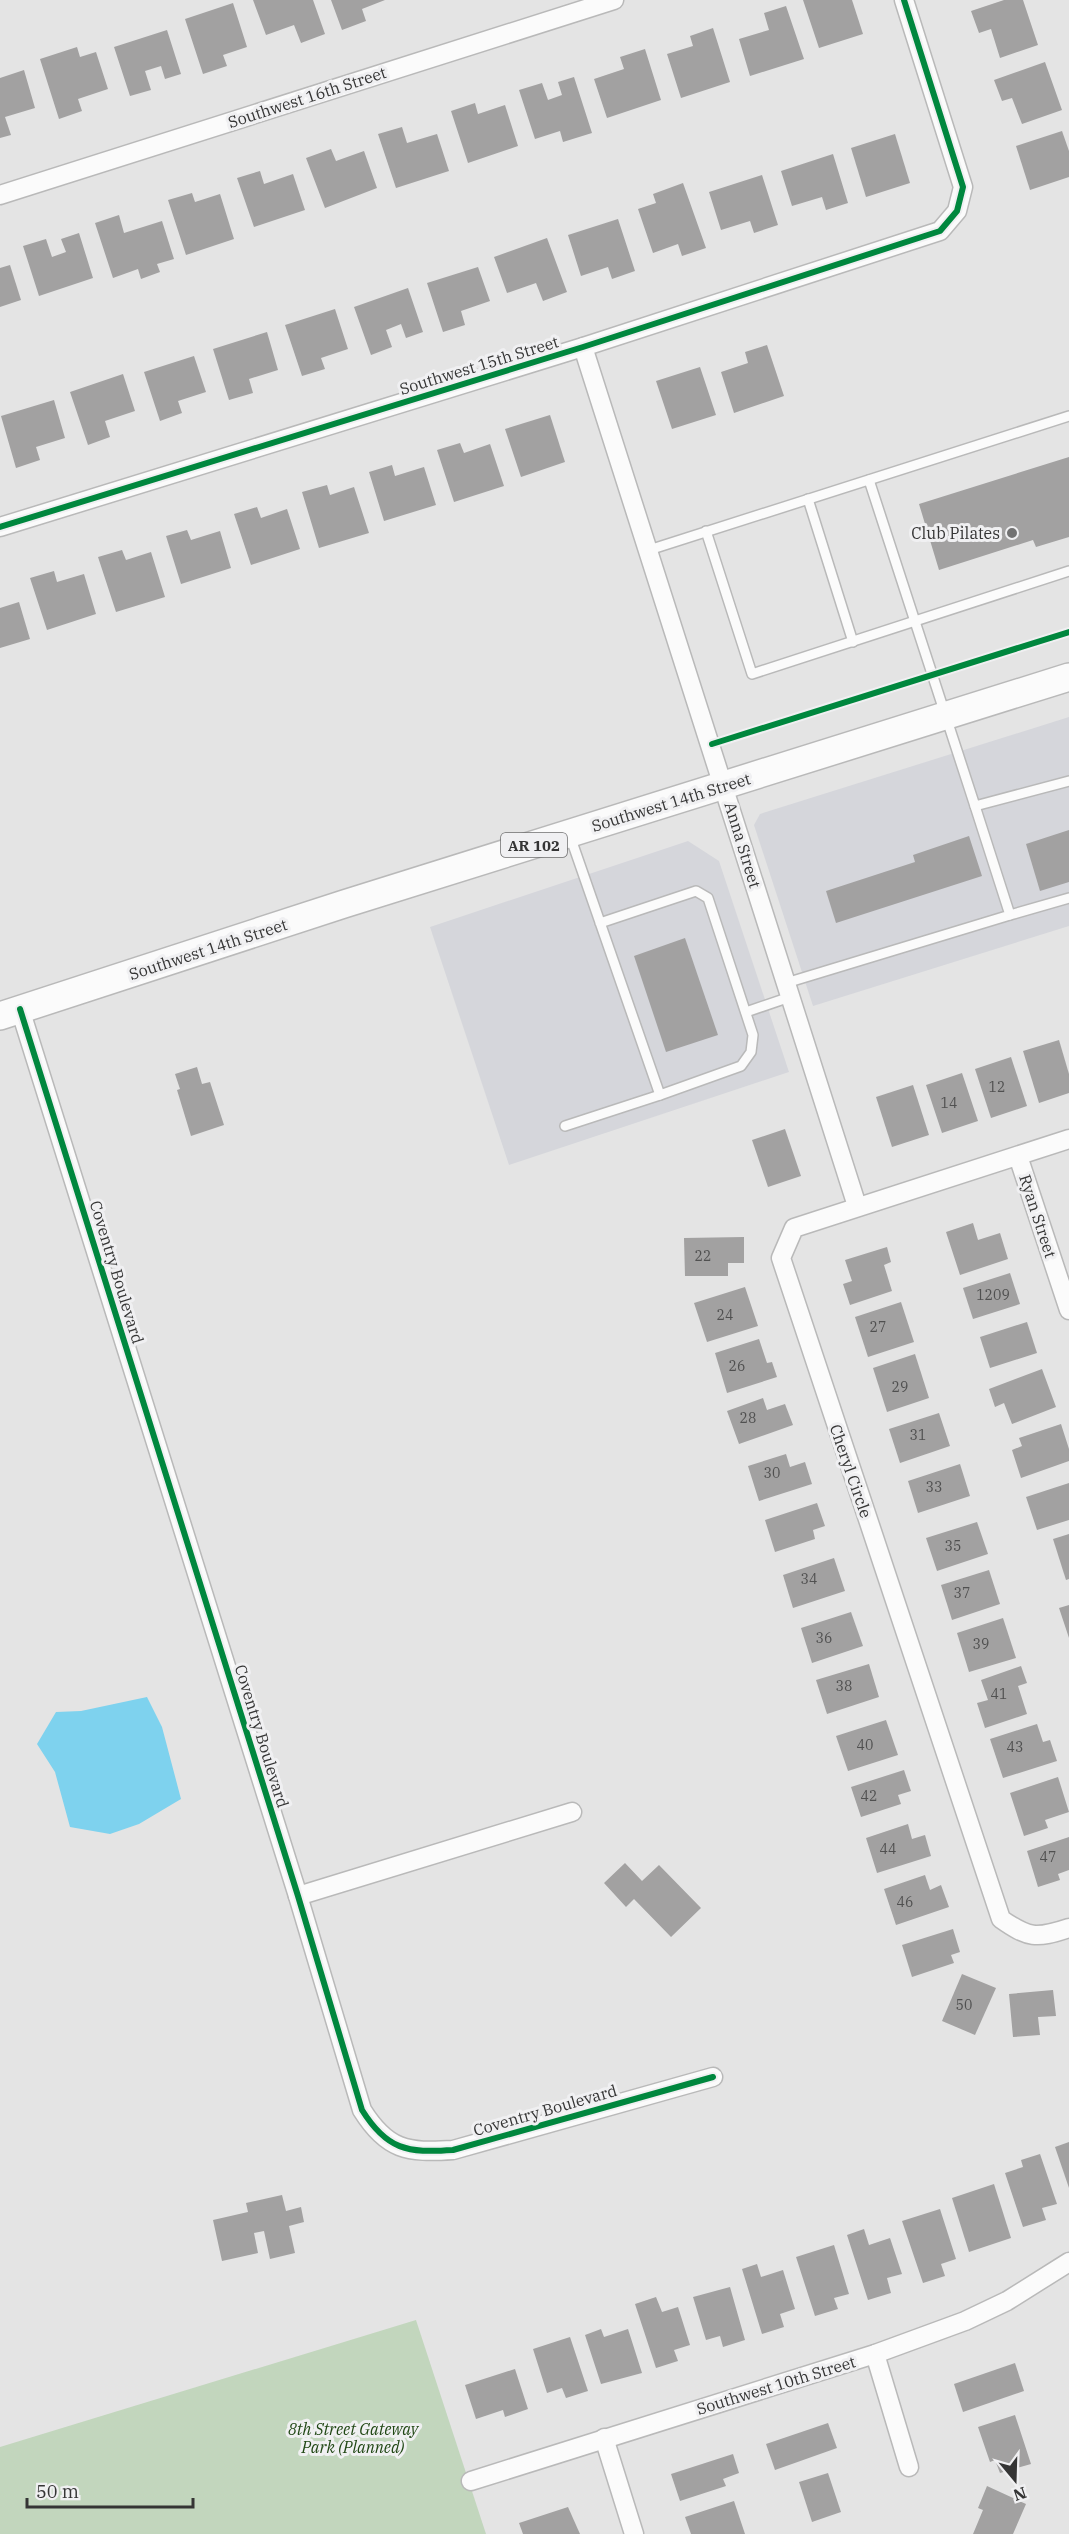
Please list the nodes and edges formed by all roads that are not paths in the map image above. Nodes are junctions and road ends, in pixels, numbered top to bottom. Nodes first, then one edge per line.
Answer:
1 (614, 0) edge
2 (904, 0) edge
3 (0, 195) edge
4 (583, 347) junction
5 (1069, 416) edge
6 (869, 480) junction
7 (808, 499) junction
8 (0, 526) edge
9 (706, 531) junction
10 (649, 550) junction
11 (1069, 572) edge
12 (915, 621) junction
13 (853, 642) junction
14 (1069, 677) edge
15 (945, 715) junction
16 (1069, 781) edge
17 (725, 785) junction
18 (975, 806) junction
19 (569, 834) junction
20 (1069, 898) edge
21 (1010, 915) junction
22 (600, 922) junction
23 (788, 990) junction
24 (746, 1012) junction
25 (10, 1013) edge
26 (660, 1095) junction
27 (565, 1126) dead end
28 (1069, 1139) edge
29 (1018, 1156) junction
30 (857, 1206) junction
31 (1069, 1310) edge
32 (572, 1812) dead end
33 (298, 1896) junction
34 (1069, 1928) edge
35 (713, 2078) dead end
36 (1069, 2262) edge
37 (875, 2354) junction
38 (604, 2438) junction
39 (909, 2467) dead end
40 (471, 2481) dead end
41 (634, 2534) edge

1 - 3 street, Southwest 16th Street
2 - 4 street, Southwest 15th Street
4 - 8 street, Southwest 15th Street
4 - 10 street, Anna Street
5 - 6 lane
6 - 7 lane
6 - 12 lane
7 - 9 lane
7 - 13 lane
9 - 10 lane
9 - 13 lane
10 - 17 street, Anna Street
11 - 12 lane
12 - 13 lane
12 - 15 lane
14 - 15 main road, Southwest 14th Street / AR 102
15 - 17 main road, Southwest 14th Street / AR 102
15 - 18 lane
16 - 18 lane
17 - 19 main road, Southwest 14th Street / AR 102
17 - 23 street, Anna Street
18 - 21 lane
19 - 22 lane
19 - 25 main road, Southwest 14th Street / AR 102
20 - 21 lane
21 - 23 lane
22 - 24 lane
22 - 26 lane
23 - 24 lane
23 - 30 street, Anna Street
24 - 26 lane
25 - 33 street, Coventry Boulevard
26 - 27 lane
28 - 29 street, Cheryl Circle
29 - 30 street, Cheryl Circle
29 - 31 street, Ryan Street
30 - 34 street, Cheryl Circle
32 - 33 street
33 - 35 street, Coventry Boulevard
36 - 37 street, Southwest 10th Street
37 - 38 street, Southwest 10th Street
37 - 39 street
38 - 40 street, Southwest 10th Street
38 - 41 street

